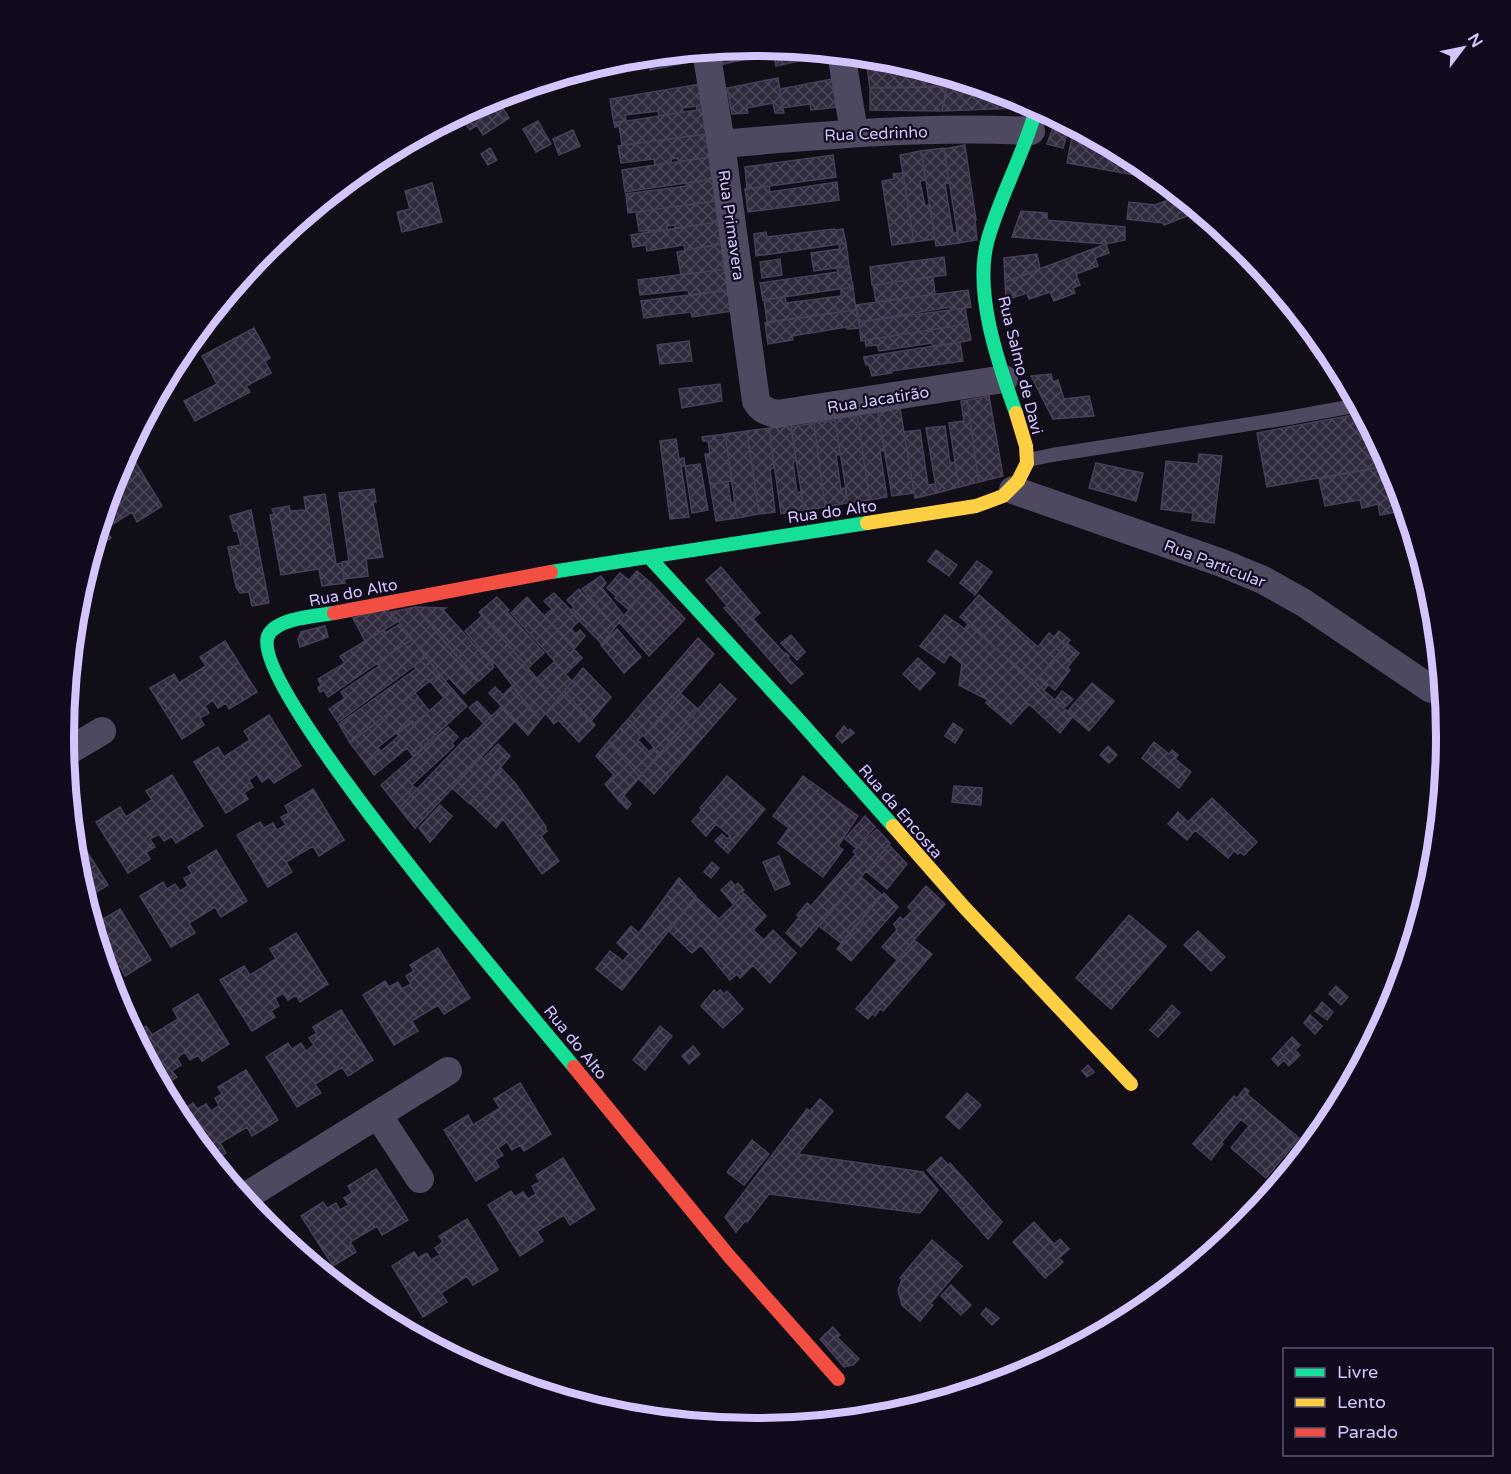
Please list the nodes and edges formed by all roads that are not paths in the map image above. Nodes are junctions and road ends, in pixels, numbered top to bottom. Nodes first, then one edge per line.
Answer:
1 (707, 57) edge
2 (842, 61) edge
3 (1034, 119) edge
4 (854, 132) junction
5 (721, 144) junction
6 (1004, 380) junction
7 (756, 401) joint
8 (1351, 406) edge
9 (1028, 460) junction
10 (1013, 490) junction
11 (649, 557) junction
12 (1431, 689) dead end
13 (102, 730) dead end
14 (74, 747) edge
15 (448, 1071) dead end
16 (1131, 1084) dead end
17 (378, 1115) junction
18 (420, 1179) dead end
19 (250, 1194) edge
20 (838, 1379) dead end

1 - 5 street, Rua Primavera
2 - 4 street
3 - 4 street, Rua Cedrinho
3 - 6 street, Rua Salmo de Davi
4 - 5 street, Rua Cedrinho
5 - 7 street, Rua Primavera
6 - 7 street, Rua Jacatirão
6 - 9 street, Rua Salmo de Davi
8 - 9 lane
9 - 10 street
10 - 11 street, Rua do Alto
10 - 12 street, Rua Particular
11 - 16 street, Rua da Encosta
11 - 20 street, Rua do Alto
13 - 14 street
15 - 17 street
17 - 18 street
17 - 19 street

